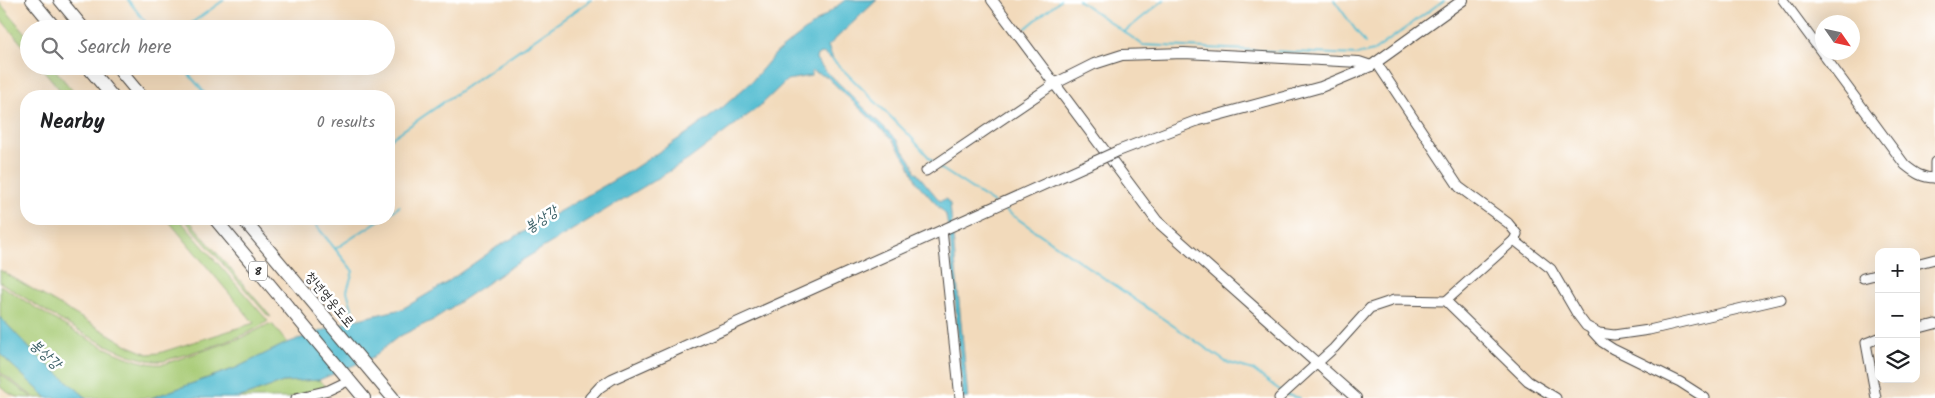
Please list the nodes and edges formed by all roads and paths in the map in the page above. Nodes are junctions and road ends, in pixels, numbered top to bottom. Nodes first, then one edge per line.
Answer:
1 (32, 0) edge
2 (60, 0) edge
3 (992, 0) edge
4 (1463, 0) edge
5 (1783, 0) edge
6 (49, 20) edge
7 (77, 20) edge
8 (1374, 64) junction
9 (94, 75) edge
10 (124, 75) edge
11 (107, 90) edge
12 (136, 90) edge
13 (1059, 90) junction
14 (1935, 162) edge
15 (926, 171) dead end
16 (1935, 178) edge
17 (220, 225) edge
18 (248, 225) edge
19 (944, 230) junction
20 (1514, 240) junction
21 (1935, 259) edge
22 (1920, 263) edge
23 (1875, 275) edge
24 (1863, 278) dead end
25 (1781, 298) dead end
26 (1446, 301) junction
27 (1935, 324) edge
28 (1591, 328) junction
29 (1920, 328) edge
30 (1875, 340) edge
31 (1317, 363) junction
32 (350, 380) junction
33 (296, 398) edge
34 (364, 398) edge
35 (393, 398) edge
36 (590, 398) edge
37 (960, 398) edge
38 (1279, 398) edge
39 (1356, 398) edge
40 (1556, 398) edge
41 (1705, 398) edge
42 (1876, 398) edge

1 - 6 highway
2 - 7 highway
3 - 13 main road
4 - 8 main road
5 - 16 street
8 - 13 main road
8 - 19 main road, bridge
8 - 20 street
9 - 11 highway
10 - 12 highway
13 - 15 street
13 - 31 main road
14 - 16 street
17 - 32 highway, 8
18 - 35 highway, 청년영웅도로 / 8
19 - 36 main road
19 - 37 street
20 - 26 street
20 - 28 street
21 - 22 street
23 - 24 street
25 - 28 street
26 - 31 street
26 - 40 street
27 - 29 street
28 - 41 street
30 - 42 street
31 - 38 street
31 - 39 main road
32 - 33 street
32 - 34 highway, 8

